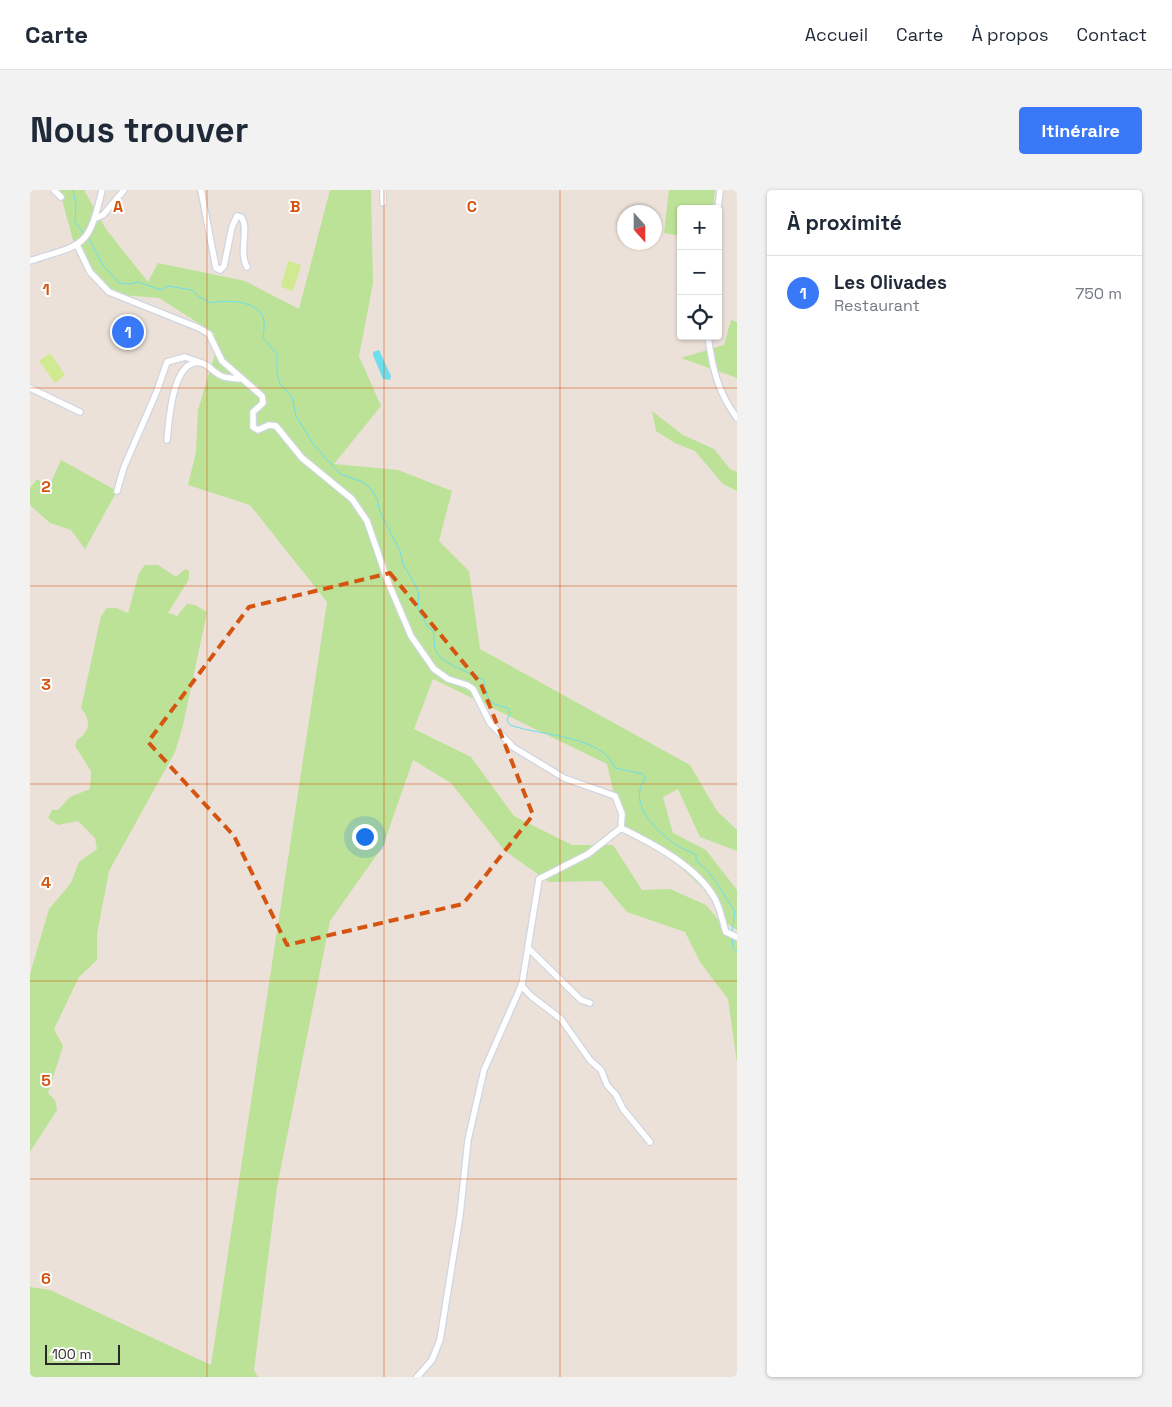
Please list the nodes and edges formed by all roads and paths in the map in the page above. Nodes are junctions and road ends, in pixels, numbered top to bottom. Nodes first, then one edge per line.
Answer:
1 (54, 190) edge
2 (102, 190) edge
3 (124, 190) edge
4 (201, 190) edge
5 (383, 190) edge
6 (720, 190) edge
7 (61, 197) dead end
8 (383, 203) dead end
9 (718, 205) edge
10 (96, 218) junction
11 (77, 245) junction
12 (30, 261) edge
13 (247, 267) dead end
14 (709, 340) edge
15 (202, 363) junction
16 (240, 379) junction
17 (30, 388) edge
18 (80, 412) dead end
19 (737, 418) edge
20 (167, 440) dead end
21 (117, 491) dead end
22 (621, 828) junction
23 (737, 937) edge
24 (528, 948) junction
25 (521, 985) junction
26 (590, 1003) dead end
27 (650, 1142) dead end
28 (417, 1377) edge

1 - 7 street
2 - 10 street
3 - 10 street
4 - 13 street
5 - 8 street
6 - 9 street
10 - 11 street
11 - 12 street
11 - 16 street
14 - 19 street
15 - 16 street
15 - 20 street
15 - 21 street
16 - 22 street
17 - 18 street
22 - 23 street
22 - 24 street
24 - 25 street
24 - 26 street
25 - 27 street
25 - 28 street

